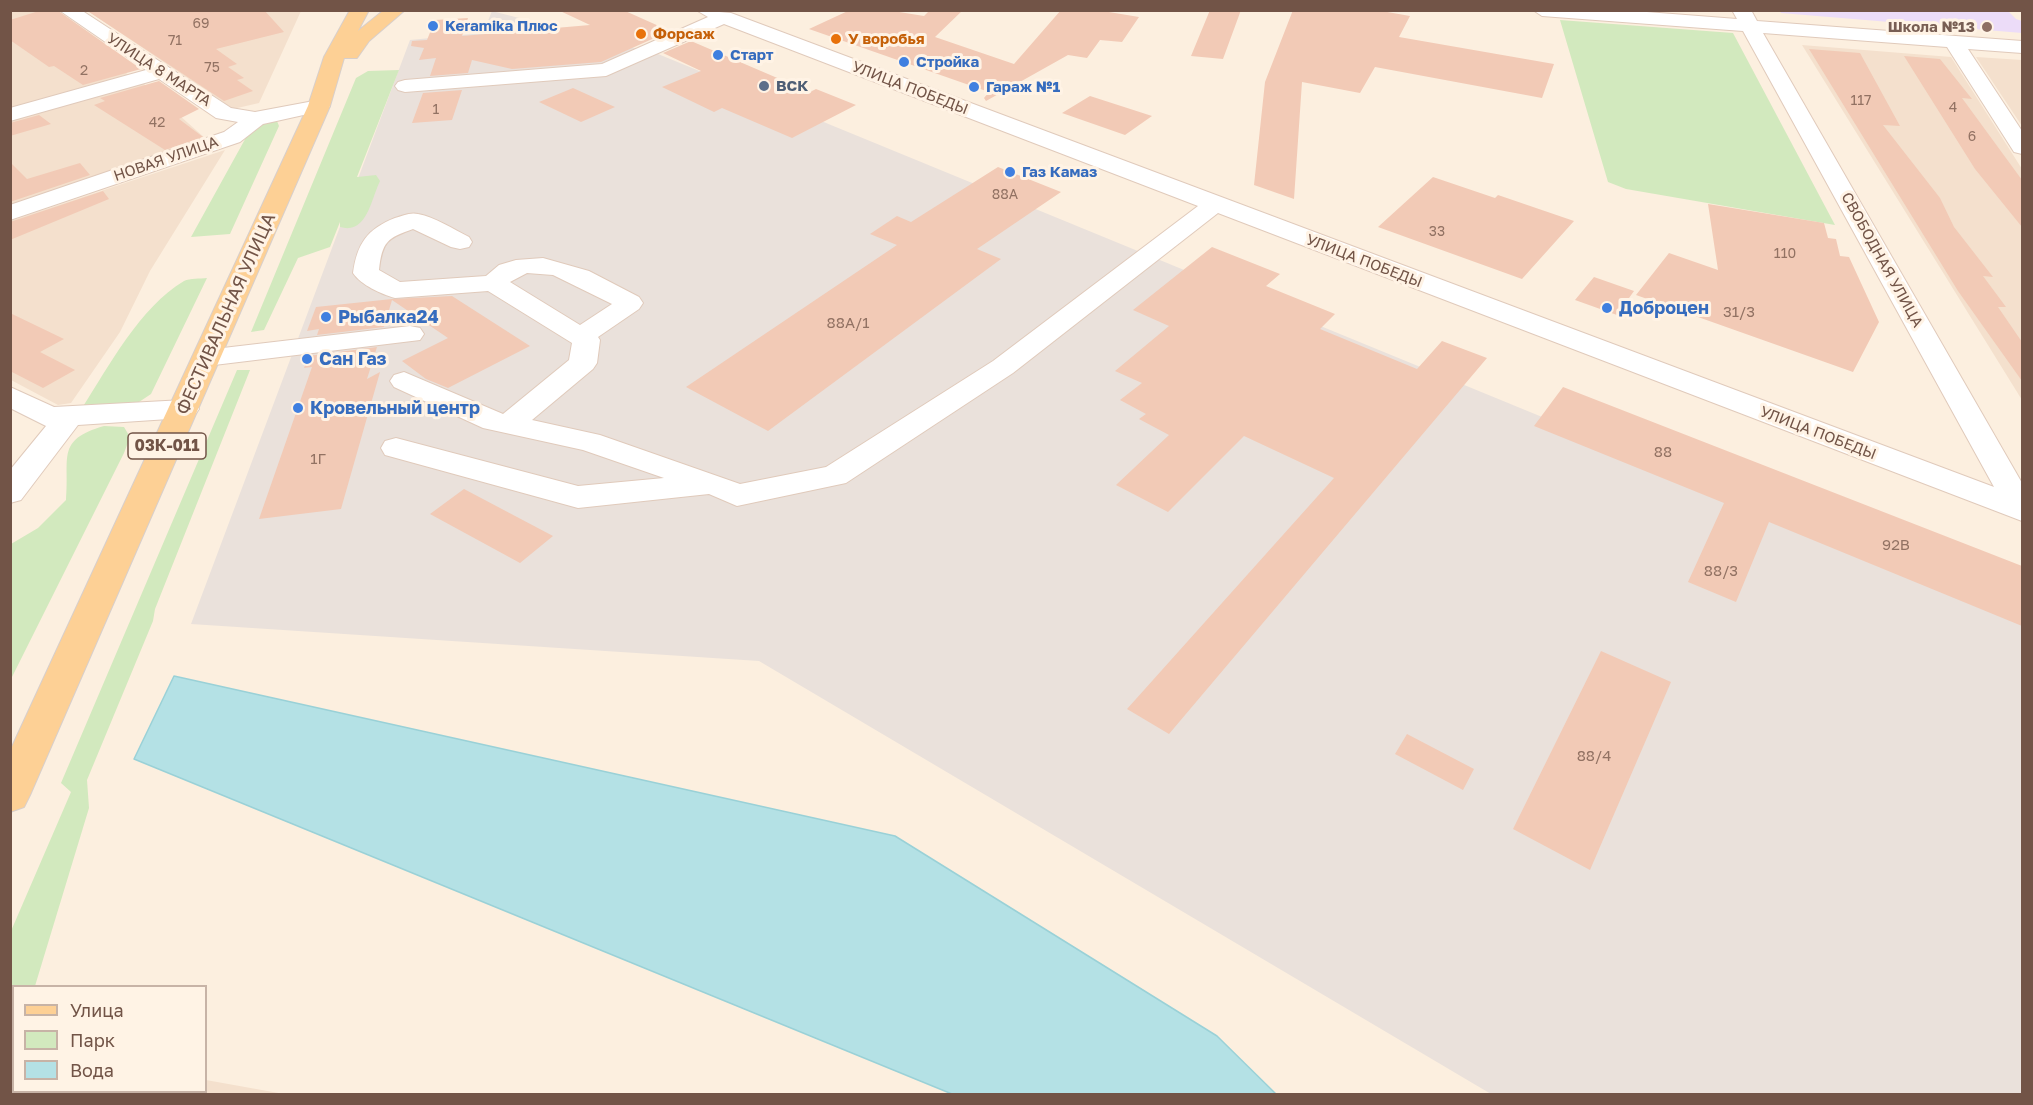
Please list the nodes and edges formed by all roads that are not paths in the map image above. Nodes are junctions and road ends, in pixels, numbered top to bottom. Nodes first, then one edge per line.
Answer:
1 (68, 10) edge
2 (360, 10) edge
3 (396, 10) edge
4 (1542, 10) edge
5 (715, 14) edge
6 (1745, 18) edge
7 (1953, 41) junction
8 (2022, 47) edge
9 (162, 72) junction
10 (405, 86) dead end
11 (321, 101) junction
12 (10, 115) edge
13 (255, 119) junction
14 (2022, 147) edge
15 (1215, 204) junction
16 (10, 213) edge
17 (460, 242) dead end
18 (493, 283) junction
19 (410, 334) dead end
20 (581, 336) junction
21 (206, 358) junction
22 (404, 381) dead end
23 (10, 396) edge
24 (184, 409) junction
25 (68, 418) junction
26 (508, 425) junction
27 (396, 448) dead end
28 (714, 484) junction
29 (10, 492) edge
30 (2019, 497) edge
31 (10, 795) edge

1 - 9 street, УЛИЦА 8 МАРТА
2 - 11 main road, ФЕСТИВАЛЬНАЯ УЛИЦА
3 - 11 main road, ФЕСТИВАЛЬНАЯ УЛИЦА
4 - 6 street
5 - 10 street
5 - 15 street, УЛИЦА ПОБЕДЫ
6 - 7 street
6 - 30 street, СВОБОДНАЯ УЛИЦА
7 - 8 street
7 - 14 street
9 - 12 street
9 - 13 street, УЛИЦА 8 МАРТА
11 - 13 street, НОВАЯ УЛИЦА
11 - 21 main road, ФЕСТИВАЛЬНАЯ УЛИЦА / 03К-011
13 - 16 street, НОВАЯ УЛИЦА
15 - 28 street
15 - 30 street, УЛИЦА ПОБЕДЫ
17 - 18 street
18 - 20 street
18 - 20 street
19 - 21 street
20 - 26 street
21 - 24 main road, ФЕСТИВАЛЬНАЯ УЛИЦА / 03К-011
22 - 26 street
23 - 25 street
24 - 25 street
24 - 31 main road, ФЕСТИВАЛЬНАЯ УЛИЦА / 03К-011
25 - 29 street
26 - 28 street
27 - 28 street

